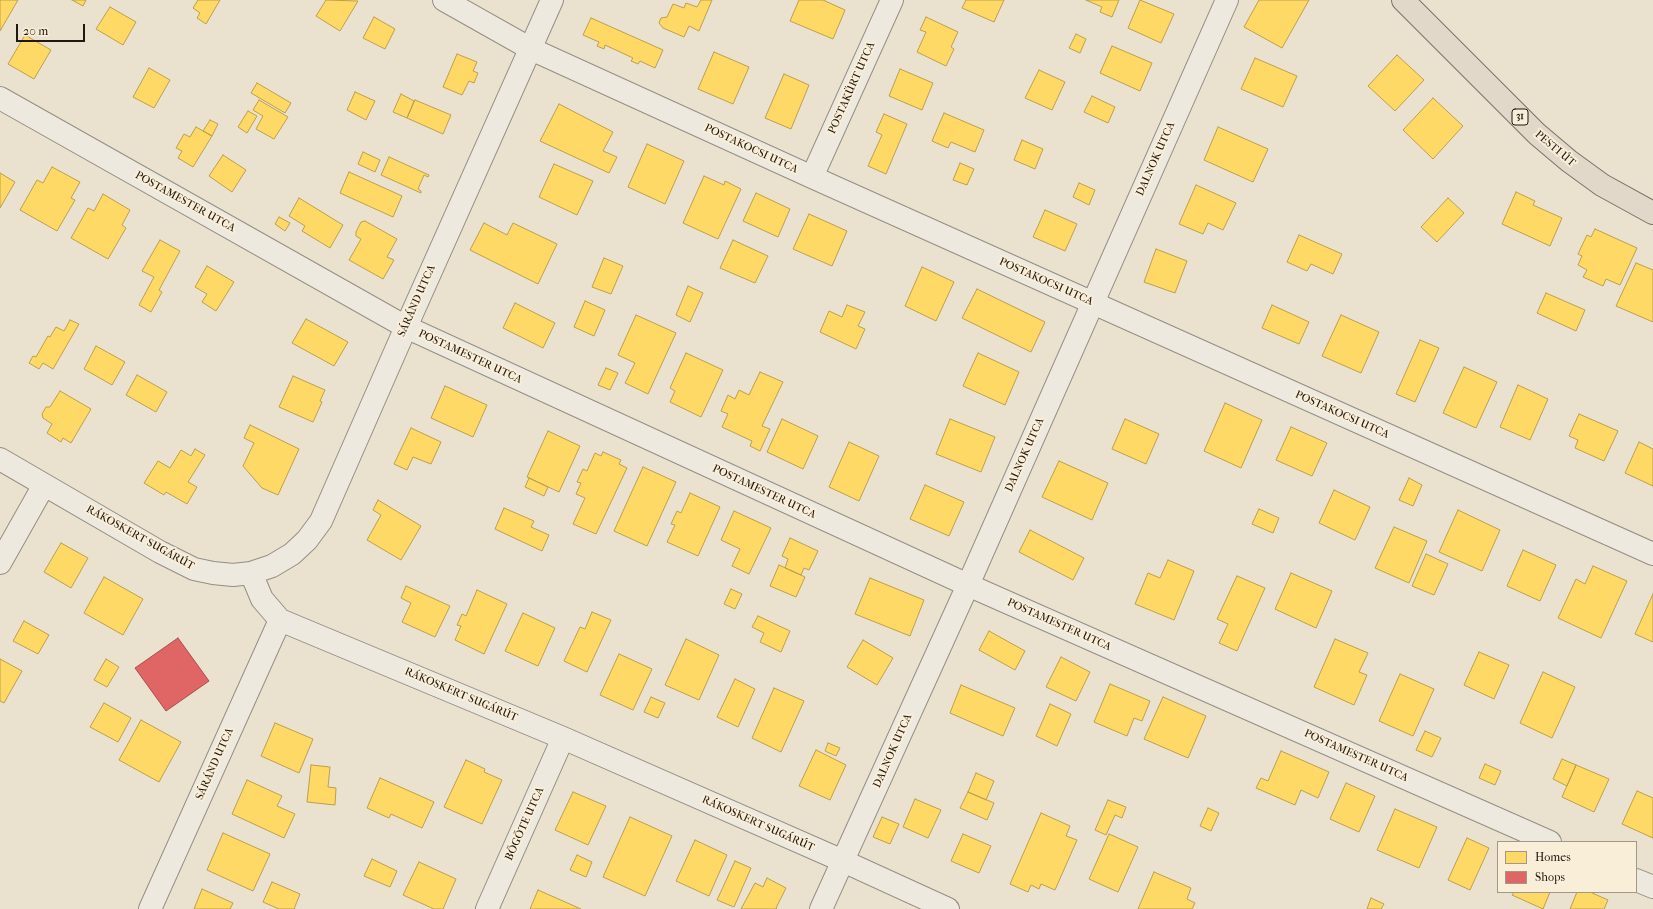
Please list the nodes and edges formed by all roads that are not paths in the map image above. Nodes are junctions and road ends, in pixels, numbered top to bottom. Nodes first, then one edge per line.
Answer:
1 (444, 0) edge
2 (552, 0) edge
3 (892, 0) edge
4 (1227, 0) edge
5 (1403, 0) edge
6 (531, 49) junction
7 (0, 98) edge
8 (812, 177) junction
9 (1653, 213) edge
10 (1092, 302) junction
11 (406, 327) junction
12 (0, 459) edge
13 (44, 485) junction
14 (1653, 554) edge
15 (0, 563) edge
16 (251, 573) junction
17 (968, 585) junction
18 (280, 620) junction
19 (563, 738) junction
20 (1548, 841) edge
21 (843, 860) junction
22 (1637, 880) edge
23 (1653, 887) edge
24 (150, 909) edge
25 (487, 909) edge
26 (821, 909) edge
27 (948, 909) edge

1 - 6 street, POSTAKOCSI UTCA
2 - 6 street, SÁRÁND UTCA
3 - 8 street, POSTAKÜRT UTCA
4 - 10 street, DALNOK UTCA
5 - 9 main road, PESTI ÚT / 31
6 - 8 street, POSTAKOCSI UTCA
6 - 11 street, SÁRÁND UTCA
7 - 11 street, POSTAMESTER UTCA
8 - 10 street, POSTAKOCSI UTCA
10 - 14 street, POSTAKOCSI UTCA
10 - 17 street, DALNOK UTCA
11 - 16 street, SÁRÁND UTCA
11 - 17 street, POSTAMESTER UTCA
12 - 13 street, RÁKOSKERT SUGÁRÚT
13 - 15 street
13 - 16 street, RÁKOSKERT SUGÁRÚT
16 - 18 street, RÁKOSKERT SUGÁRÚT
17 - 20 street, POSTAMESTER UTCA
17 - 21 street, DALNOK UTCA
18 - 19 street, RÁKOSKERT SUGÁRÚT
18 - 24 street, SÁRÁND UTCA
19 - 21 street, RÁKOSKERT SUGÁRÚT
19 - 25 street, BÖGÖTE UTCA
21 - 26 street, DALNOK UTCA
21 - 27 street, RÁKOSKERT SUGÁRÚT
22 - 23 street

